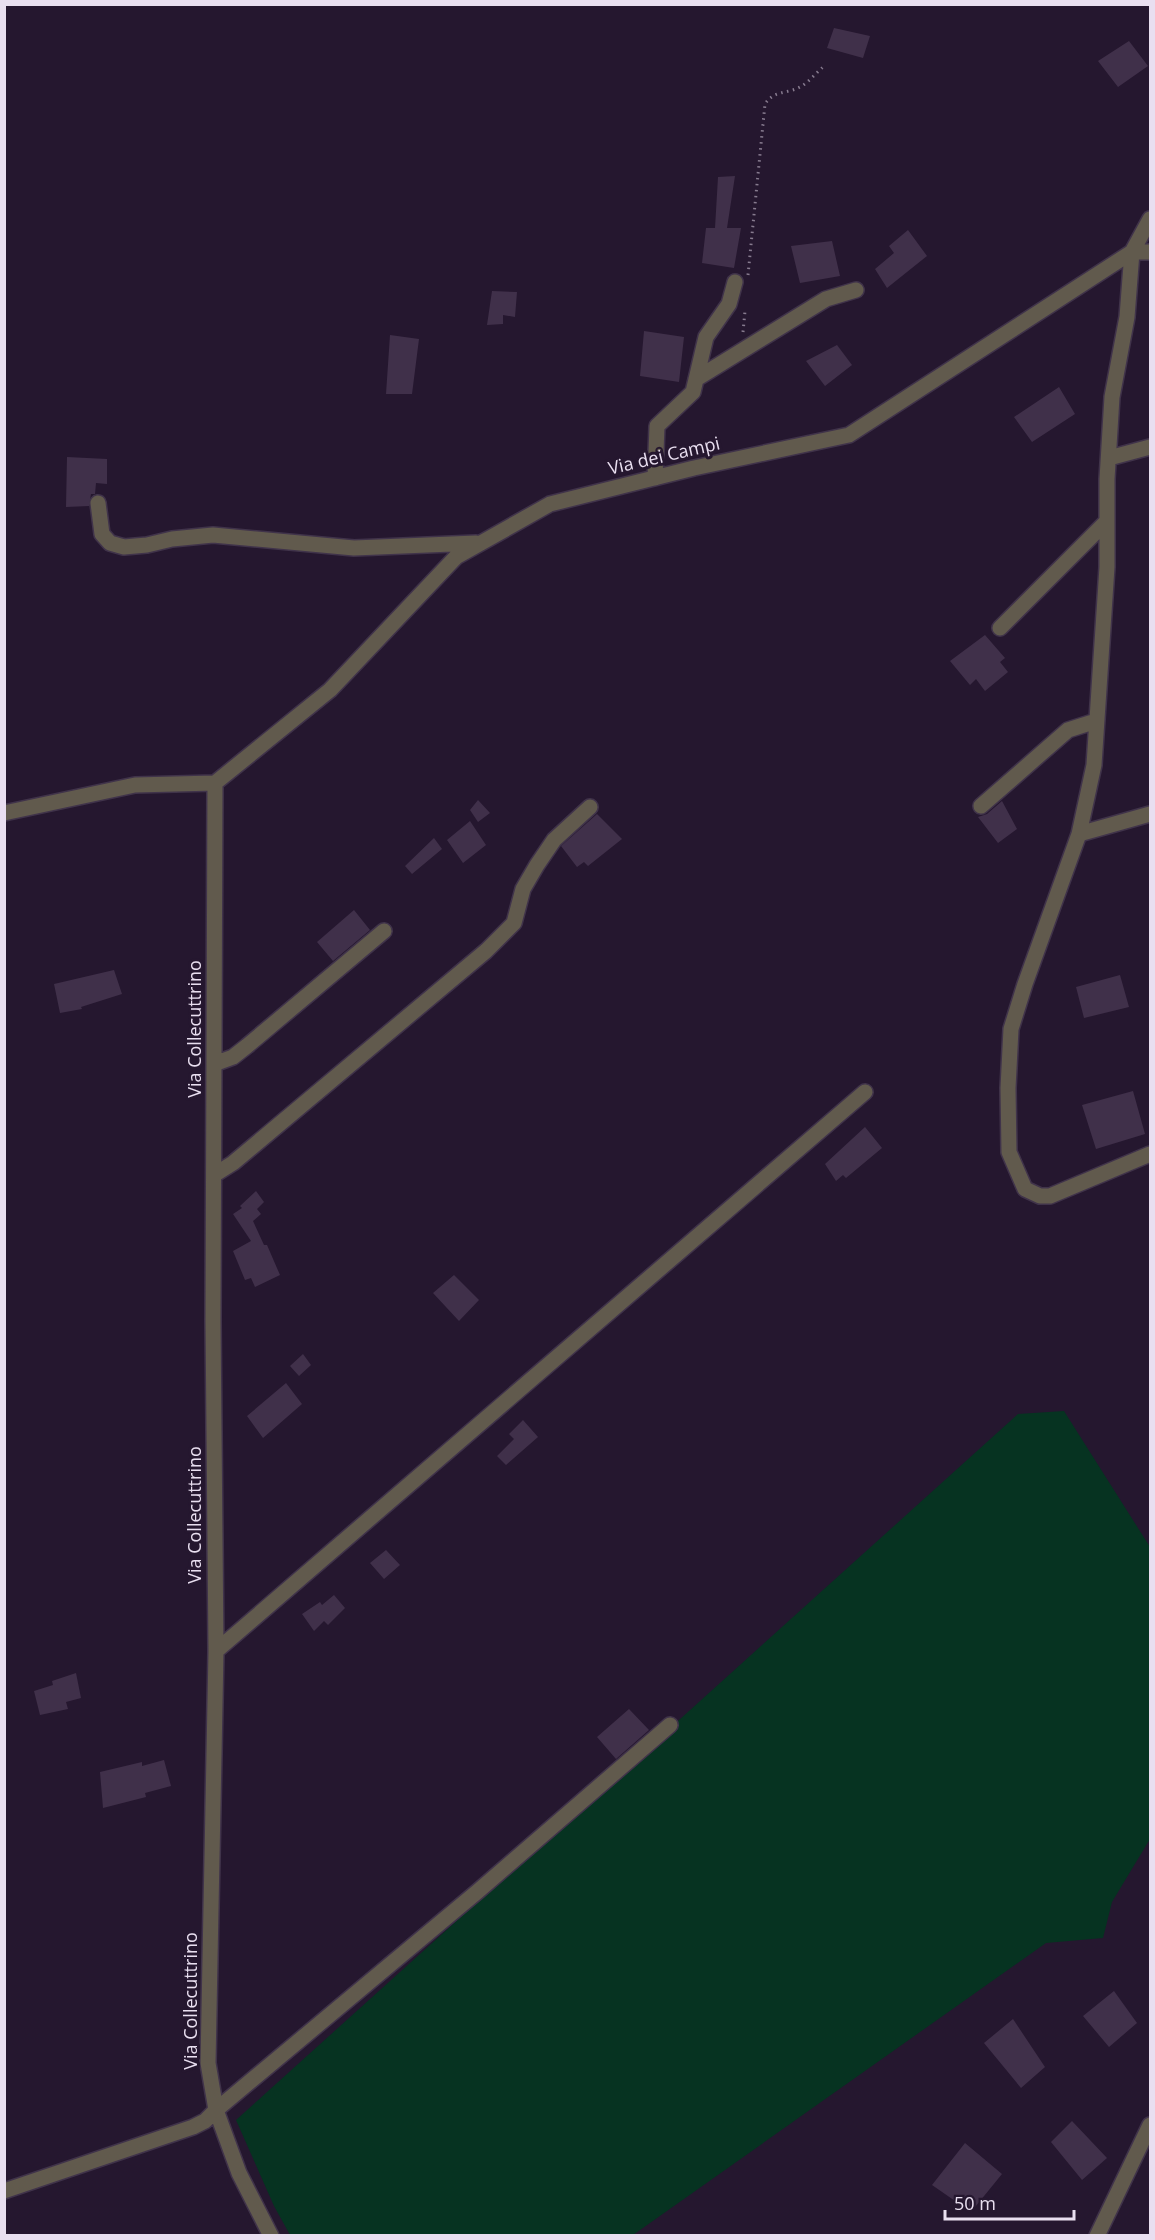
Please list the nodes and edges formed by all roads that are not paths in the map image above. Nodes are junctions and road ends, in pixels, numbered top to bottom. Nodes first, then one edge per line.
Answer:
1 (1150, 219) edge
2 (1132, 252) junction
3 (1150, 252) edge
4 (741, 281) road end
5 (856, 290) dead end
6 (696, 379) junction
7 (1150, 447) edge
8 (1109, 458) junction
9 (655, 478) junction
10 (99, 503) dead end
11 (1107, 521) junction
12 (482, 543) junction
13 (1000, 628) dead end
14 (1096, 721) junction
15 (215, 783) junction
16 (981, 806) dead end
17 (590, 807) dead end
18 (4, 813) edge
19 (1150, 814) edge
20 (1079, 834) junction
21 (384, 931) dead end
22 (214, 1064) junction
23 (865, 1092) dead end
24 (1150, 1154) edge
25 (214, 1175) junction
26 (216, 1651) junction
27 (670, 1725) dead end
28 (216, 2110) junction
29 (1150, 2125) edge
30 (4, 2191) edge
31 (271, 2235) edge
32 (1097, 2235) edge

1 - 2 street, Via dei Campi
2 - 3 street
2 - 8 street
2 - 9 street, Via dei Campi
4 - 6 street
5 - 6 street
6 - 9 street
7 - 8 street
8 - 11 street
9 - 12 street, Via dei Campi
10 - 12 street
11 - 13 street
11 - 14 street
12 - 15 street, Via dei Campi
14 - 16 street
14 - 20 street
15 - 18 street
15 - 22 street, Via Collecuttrino
17 - 25 street
19 - 20 street
20 - 24 street
21 - 22 street
22 - 25 street, Via Collecuttrino
23 - 26 street
25 - 26 street, Via Collecuttrino
26 - 28 street, Via Collecuttrino
27 - 28 street
28 - 30 street
28 - 31 street, Via Collecuttrino
29 - 32 street

